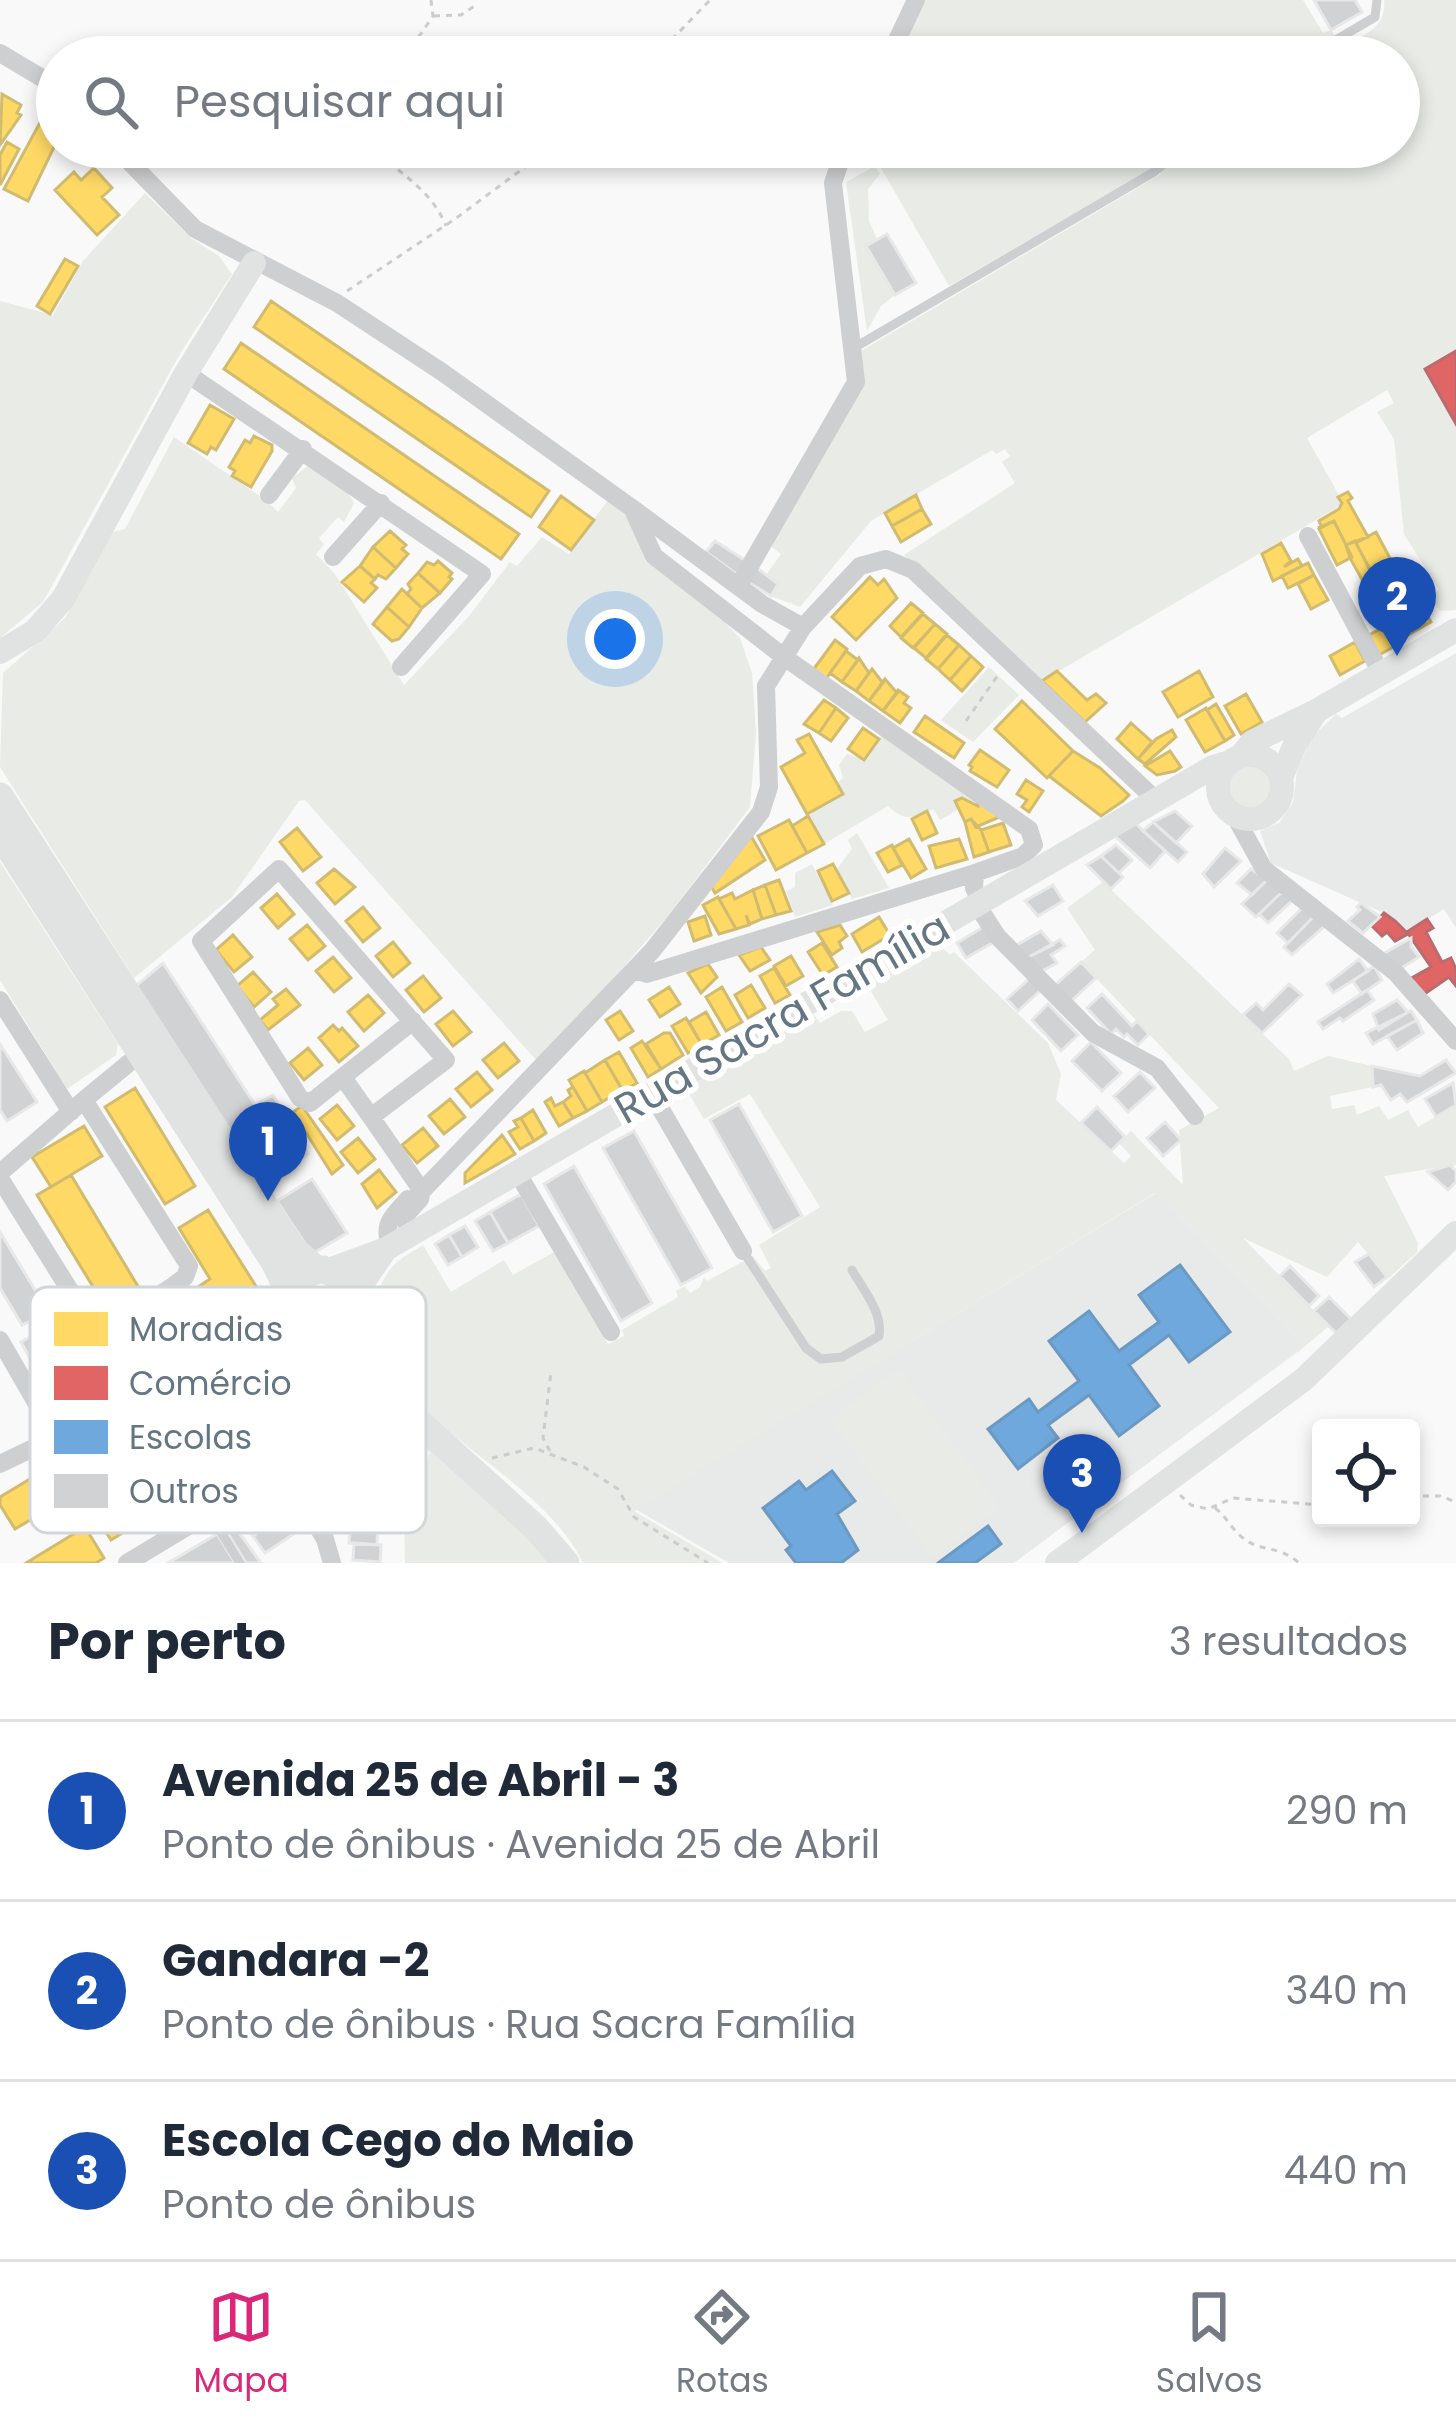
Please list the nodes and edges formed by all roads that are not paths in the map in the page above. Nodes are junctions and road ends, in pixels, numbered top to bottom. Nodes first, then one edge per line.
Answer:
1 (916, 0) edge
2 (1377, 0) edge
3 (899, 36) edge
4 (1343, 36) edge
5 (0, 52) edge
6 (36, 74) edge
7 (135, 168) edge
8 (838, 168) edge
9 (1159, 168) edge
10 (254, 263) junction
11 (853, 349) junction
12 (185, 373) junction
13 (303, 448) junction
14 (269, 495) dead end
15 (382, 503) junction
16 (632, 508) junction
17 (1308, 536) dead end
18 (333, 557) dead end
19 (739, 585) junction
20 (803, 627) junction
21 (1456, 630) edge
22 (3, 654) edge
23 (784, 657) junction
24 (401, 667) dead end
25 (1381, 673) junction
26 (1318, 710) junction
27 (1235, 759) junction
28 (1281, 778) junction
29 (1169, 795) junction
30 (0, 796) edge
31 (1229, 812) junction
32 (0, 834) edge
33 (975, 873) junction
34 (979, 904) junction
35 (634, 970) junction
36 (0, 1000) edge
37 (413, 1021) junction
38 (1456, 1041) edge
39 (141, 1053) junction
40 (344, 1079) junction
41 (652, 1094) junction
42 (77, 1106) junction
43 (1195, 1116) dead end
44 (371, 1117) junction
45 (517, 1172) junction
46 (422, 1191) junction
47 (1456, 1233) edge
48 (396, 1243) junction
49 (743, 1251) joint
50 (323, 1270) junction
51 (852, 1270) dead end
52 (69, 1287) edge
53 (171, 1287) edge
54 (284, 1287) edge
55 (297, 1287) edge
56 (346, 1287) edge
57 (364, 1287) edge
58 (611, 1332) dead end
59 (0, 1340) edge
60 (30, 1392) edge
61 (426, 1437) edge
62 (30, 1450) edge
63 (0, 1464) edge
64 (221, 1533) edge
65 (321, 1533) edge
66 (173, 1534) edge
67 (128, 1563) edge
68 (240, 1563) edge
69 (332, 1563) edge
70 (566, 1563) edge
71 (1057, 1563) edge

1 - 3 street
2 - 4 lane
5 - 6 street
7 - 10 street
8 - 11 street
9 - 11 lane
10 - 12 street
10 - 16 street
11 - 19 street
12 - 13 street
12 - 22 street
13 - 14 street
13 - 15 street
15 - 18 street
15 - 24 street
16 - 19 street
16 - 23 street
17 - 25 street
19 - 20 street
20 - 23 street
20 - 29 street
21 - 25 street, Rua Sacra Família
23 - 33 street
23 - 35 street
25 - 26 street, Rua Sacra Família
26 - 27 street, Rua Sacra Família
26 - 28 street, Rua Sacra Família
27 - 28 street
27 - 29 street, Rua Sacra Família
27 - 31 street
28 - 31 street
29 - 31 street
29 - 34 street, Rua Sacra Família
30 - 50 main road
31 - 38 street
32 - 39 main road
33 - 34 street
33 - 35 street
34 - 41 street, Rua Sacra Família
34 - 43 street
35 - 46 street
36 - 42 street
37 - 40 street
37 - 40 street
37 - 44 street
39 - 42 street
39 - 54 main road
40 - 44 street
41 - 45 street, Rua Sacra Família
41 - 49 street
42 - 52 street
42 - 53 street
44 - 46 street
45 - 48 street, Rua Sacra Família
45 - 58 street
46 - 48 street
47 - 71 street
48 - 50 street, Rua Sacra Família
48 - 57 street, Rua Sacra Família
49 - 51 lane
50 - 55 main road
50 - 56 main road
59 - 60 street
61 - 70 main road
62 - 63 street
64 - 68 lane
65 - 69 street
66 - 67 street

